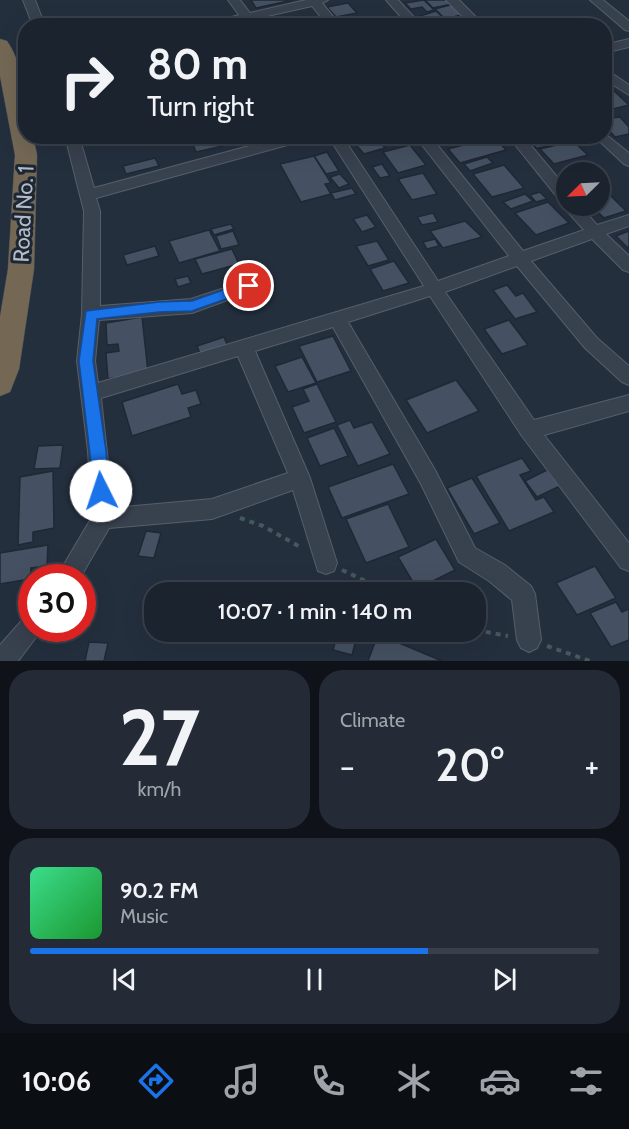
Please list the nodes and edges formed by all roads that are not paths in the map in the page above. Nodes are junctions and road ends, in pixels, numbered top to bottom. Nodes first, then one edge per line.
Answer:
1 (29, 0) edge
2 (234, 0) edge
3 (392, 0) edge
4 (452, 0) edge
5 (596, 0) edge
6 (316, 1) edge
7 (36, 18) edge
8 (248, 18) edge
9 (260, 18) edge
10 (329, 18) edge
11 (409, 18) edge
12 (471, 18) edge
13 (629, 27) edge
14 (629, 43) edge
15 (0, 45) edge
16 (612, 48) edge
17 (11, 71) edge
18 (612, 78) edge
19 (629, 91) edge
20 (18, 110) edge
21 (24, 144) edge
22 (74, 144) edge
23 (275, 144) edge
24 (340, 144) edge
25 (428, 144) edge
26 (522, 144) edge
27 (610, 144) edge
28 (629, 161) edge
29 (556, 186) edge
30 (88, 195) junction
31 (580, 216) edge
32 (629, 220) edge
33 (594, 232) junction
34 (520, 258) junction
35 (629, 266) edge
36 (249, 286) dead end
37 (434, 289) junction
38 (91, 314) junction
39 (337, 318) junction
40 (244, 347) junction
41 (2, 374) edge
42 (629, 377) edge
43 (89, 394) junction
44 (629, 402) edge
45 (530, 430) junction
46 (300, 478) junction
47 (103, 519) junction
48 (629, 560) edge
49 (326, 563) dead end
50 (76, 564) edge
51 (529, 640) dead end
52 (18, 642) edge
53 (2, 661) edge

1 - 7 street
2 - 8 street
3 - 11 street
4 - 12 street
5 - 13 street
6 - 9 street
6 - 10 street
14 - 16 street
15 - 17 highway, Road No. 1
17 - 20 highway, Road No. 1
18 - 19 street
21 - 41 highway, Road No. 1
22 - 30 street
23 - 30 street
24 - 37 street
25 - 34 street
26 - 29 street
27 - 28 street
30 - 38 street
31 - 33 street
32 - 33 street
33 - 34 street
33 - 35 street
34 - 37 street
34 - 42 street
36 - 38 street
37 - 39 street
37 - 45 street
38 - 43 street
39 - 40 street
39 - 51 street
40 - 43 street
40 - 46 street
43 - 47 street
44 - 45 street
45 - 48 street
46 - 47 street
46 - 49 street
47 - 50 street
52 - 53 street

